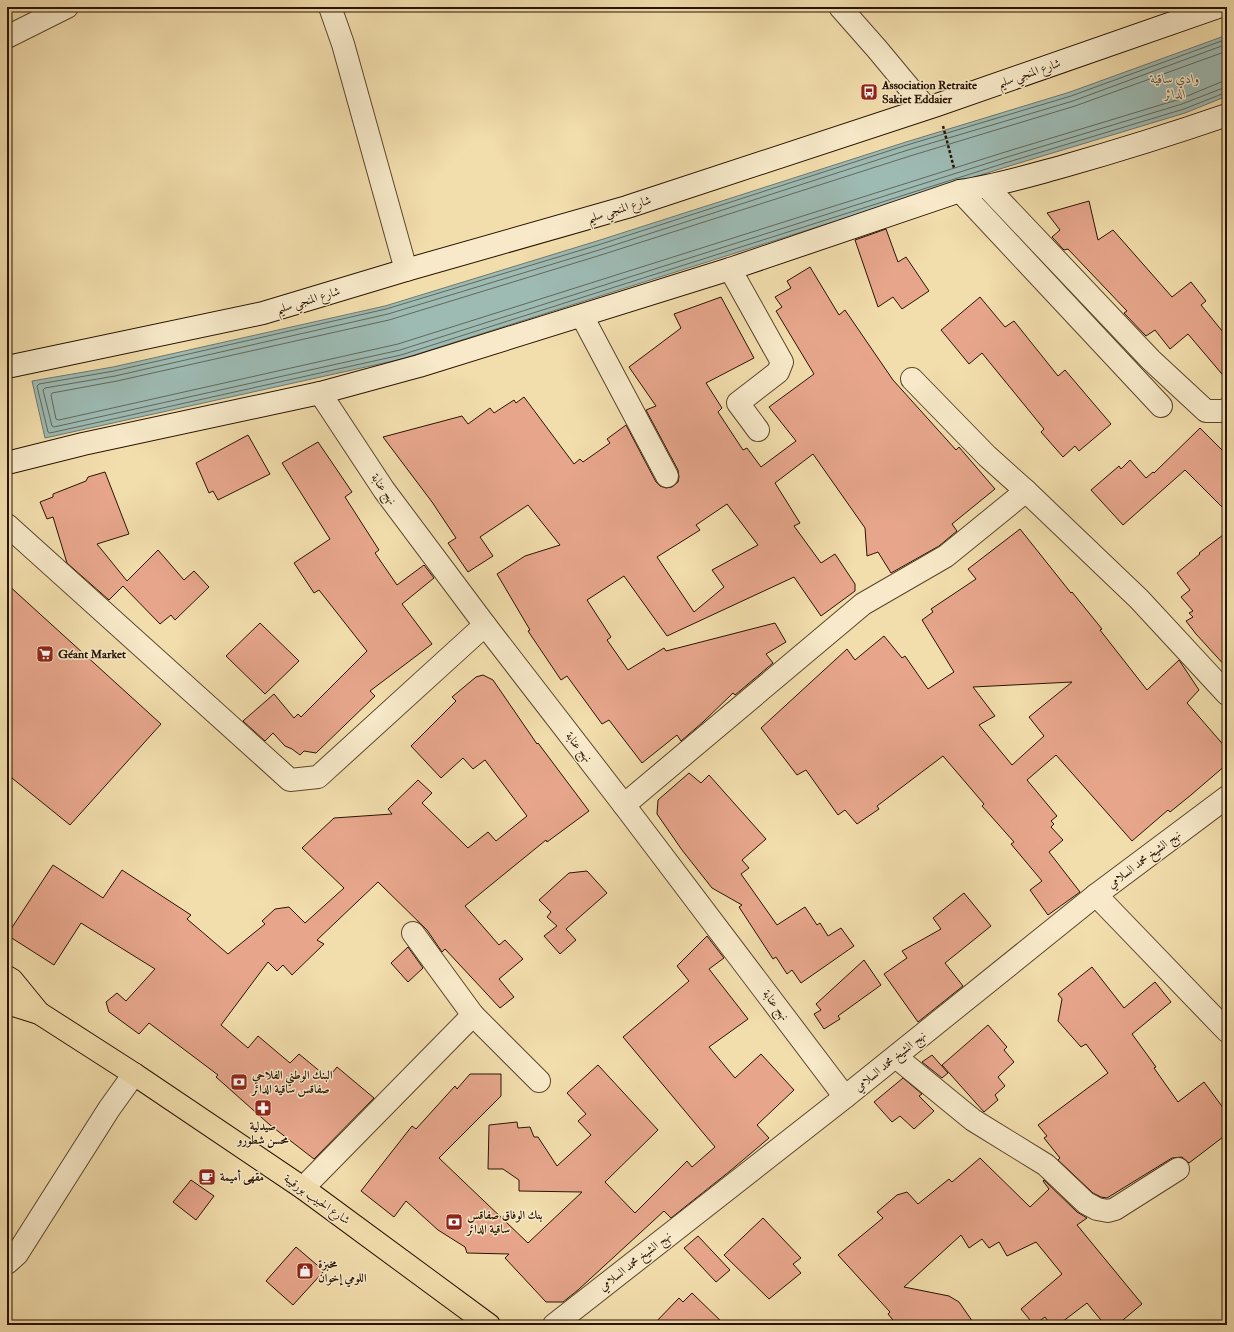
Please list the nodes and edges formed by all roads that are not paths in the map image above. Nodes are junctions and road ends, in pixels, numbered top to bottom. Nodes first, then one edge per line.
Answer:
1 (67, 7) edge
2 (330, 7) edge
3 (840, 7) edge
4 (1218, 7) edge
5 (7, 37) edge
6 (926, 108) junction
7 (1227, 115) edge
8 (988, 187) junction
9 (960, 191) junction
10 (730, 269) junction
11 (406, 270) junction
12 (582, 316) junction
13 (7, 368) edge
14 (912, 379) dead end
15 (320, 393) junction
16 (1161, 406) dead end
17 (1227, 409) edge
18 (758, 430) dead end
19 (7, 463) edge
20 (667, 476) dead end
21 (1026, 491) junction
22 (7, 525) edge
23 (485, 625) junction
24 (1227, 694) edge
25 (1227, 797) edge
26 (624, 805) junction
27 (1096, 895) junction
28 (413, 933) dead end
29 (7, 977) edge
30 (7, 1003) edge
31 (39, 1013) junction
32 (473, 1015) junction
33 (1227, 1031) edge
34 (896, 1057) junction
35 (134, 1074) junction
36 (539, 1081) dead end
37 (845, 1098) junction
38 (1178, 1169) dead end
39 (303, 1188) junction
40 (10, 1254) edge
41 (489, 1325) edge
42 (554, 1325) edge

1 - 5 street
2 - 11 street
3 - 6 street
4 - 6 street, شارع المنجي سليم
6 - 11 street, شارع المنجي سليم
7 - 8 street
8 - 9 street
8 - 17 street
9 - 10 street
9 - 16 street
10 - 12 street
10 - 18 street
11 - 13 street, شارع المنجي سليم
12 - 15 street
12 - 20 street
14 - 21 street
15 - 19 street
15 - 23 street, نهج عنابة
21 - 24 street
21 - 26 street
22 - 23 street
23 - 26 street, نهج عنابة
25 - 27 street, نهج الشيخ محمد السلامي
26 - 37 street, نهج عنابة
27 - 33 street
27 - 34 street, نهج الشيخ محمد السلامي
28 - 32 street
29 - 31 main road, شارع الحبيب بورقيبة
30 - 31 main road, شارع الحبيب بورقيبة
31 - 35 main road, شارع الحبيب بورقيبة
32 - 36 street
32 - 39 street
34 - 37 street, نهج الشيخ محمد السلامي
34 - 38 street
35 - 39 main road, شارع الحبيب بورقيبة
35 - 40 street
37 - 42 street, نهج الشيخ محمد السلامي
39 - 41 main road, شارع الحبيب بورقيبة

